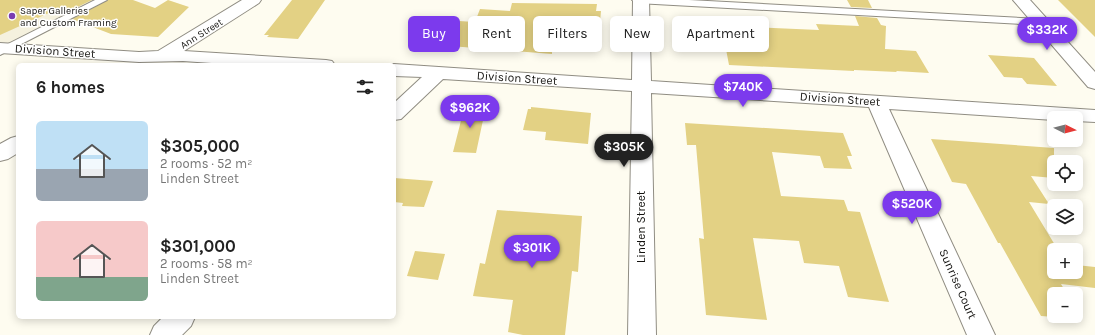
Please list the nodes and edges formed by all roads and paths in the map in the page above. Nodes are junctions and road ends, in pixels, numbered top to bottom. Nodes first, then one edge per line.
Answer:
1 (102, 0) edge
2 (253, 0) edge
3 (637, 0) edge
4 (641, 0) edge
5 (1021, 0) edge
6 (1040, 22) junction
7 (3, 49) edge
8 (163, 56) junction
9 (151, 63) edge
10 (294, 63) edge
11 (396, 70) edge
12 (438, 72) junction
13 (1095, 83) edge
14 (640, 86) junction
15 (876, 101) junction
16 (396, 112) edge
17 (1095, 116) edge
18 (16, 144) edge
19 (0, 154) edge
20 (179, 319) edge
21 (164, 335) edge
22 (642, 335) edge
23 (981, 335) edge

1 - 7 lane
2 - 8 street, Ann Street
3 - 4 lane
4 - 6 lane
4 - 14 street, Linden Street
5 - 6 street
6 - 13 street
7 - 8 street, Division Street
8 - 9 street, Ann Street
8 - 10 street, Division Street
11 - 12 street, Division Street
12 - 14 street, Division Street
12 - 16 street
14 - 15 street, Division Street
14 - 22 street, Linden Street
15 - 17 street, Division Street
15 - 23 street, Sunrise Court
18 - 19 street
20 - 21 street

